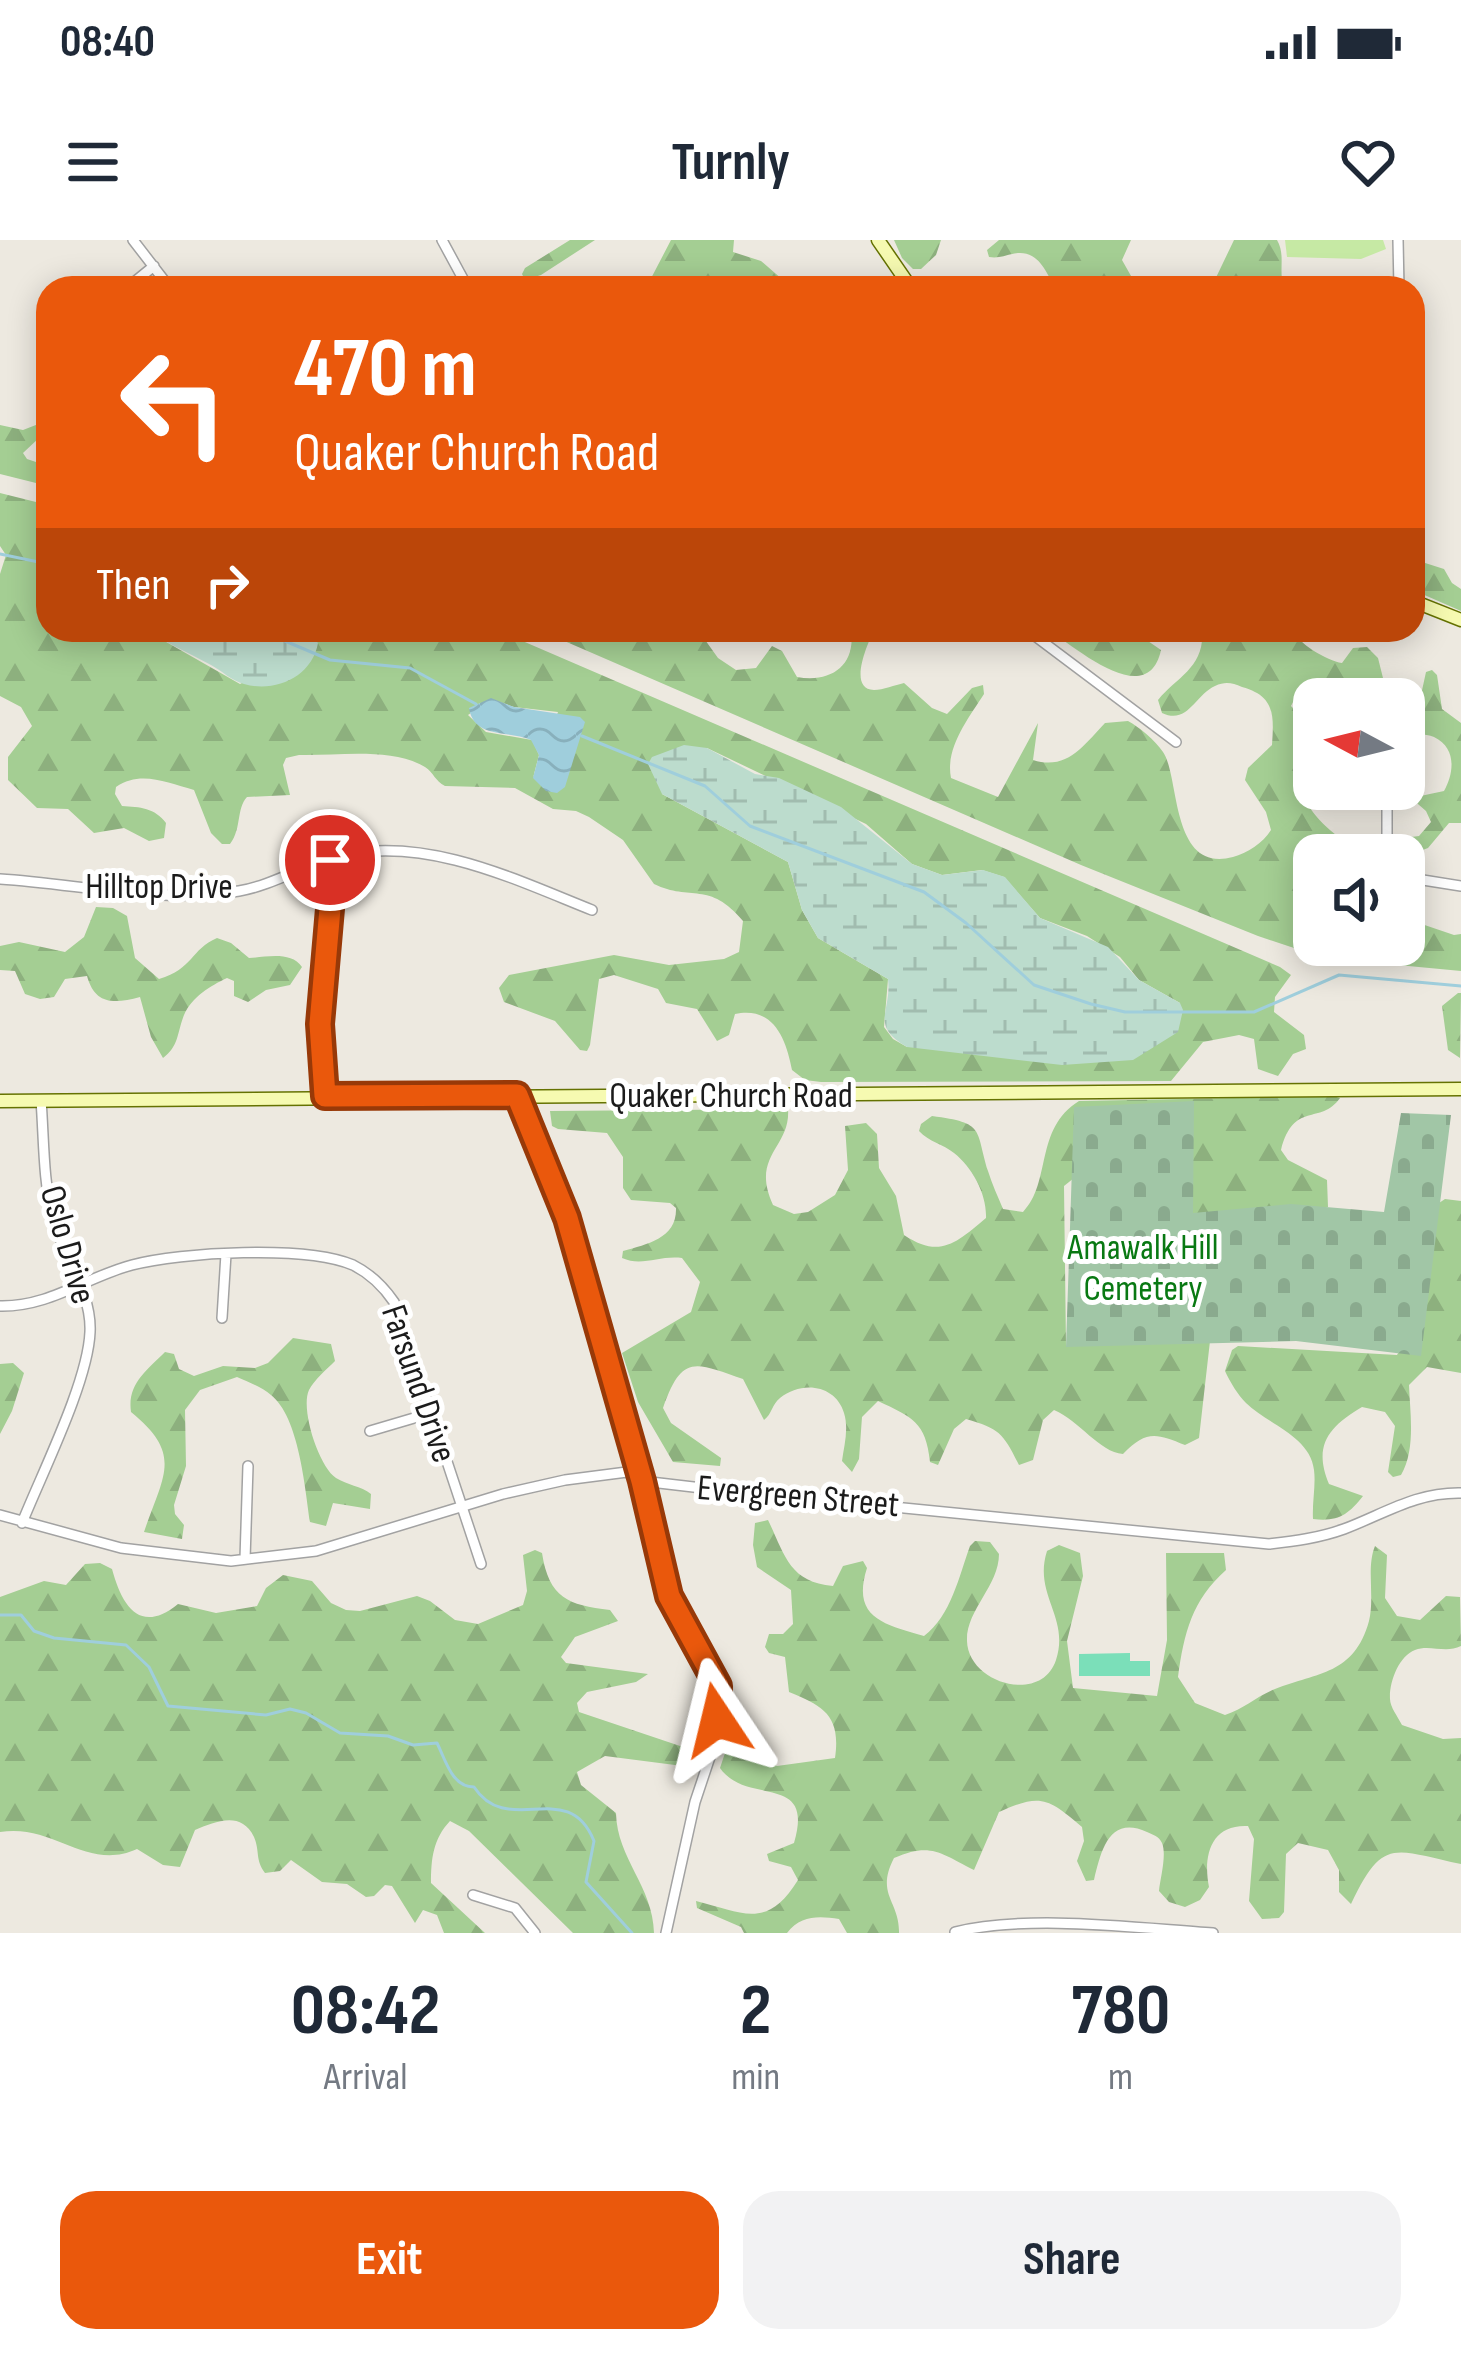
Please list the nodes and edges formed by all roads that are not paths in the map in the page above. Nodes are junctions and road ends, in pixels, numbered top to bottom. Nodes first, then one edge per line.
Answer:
1 (133, 240) edge
2 (442, 240) edge
3 (878, 240) edge
4 (1398, 240) edge
5 (154, 266) junction
6 (142, 276) edge
7 (161, 276) edge
8 (462, 276) edge
9 (903, 276) edge
10 (1399, 276) edge
11 (1425, 606) edge
12 (1461, 620) edge
13 (1043, 642) edge
14 (1176, 742) dead end
15 (330, 860) junction
16 (0, 879) edge
17 (1425, 880) edge
18 (1461, 886) edge
19 (592, 910) dead end
20 (1461, 1089) edge
21 (517, 1095) junction
22 (325, 1096) junction
23 (41, 1100) junction
24 (0, 1101) edge
25 (226, 1254) junction
26 (81, 1286) junction
27 (0, 1306) edge
28 (222, 1318) dead end
29 (431, 1413) junction
30 (370, 1431) dead end
31 (248, 1466) dead end
32 (642, 1481) junction
33 (1461, 1493) edge
34 (459, 1508) junction
35 (0, 1515) edge
36 (22, 1522) junction
37 (244, 1559) junction
38 (481, 1564) dead end
39 (473, 1895) dead end
40 (955, 1932) edge
41 (535, 1933) edge
42 (666, 1933) edge
43 (1214, 1933) edge

1 - 5 street
2 - 8 street
3 - 9 street
4 - 10 street
5 - 6 street
5 - 7 street
11 - 12 street
13 - 14 street
15 - 16 street, Hilltop Drive
15 - 19 street, Hilltop Drive
15 - 22 street
17 - 18 street
20 - 21 street, Quaker Church Road
21 - 22 street, Quaker Church Road
21 - 32 street
22 - 23 street, Quaker Church Road
23 - 24 street, Quaker Church Road
23 - 26 street, Oslo Drive
25 - 26 street, Farsund Drive
25 - 28 street
25 - 29 street, Farsund Drive
26 - 27 street, Farsund Drive
26 - 36 street, Oslo Drive
29 - 30 street
29 - 34 street, Farsund Drive
31 - 37 street
32 - 33 street, Evergreen Street
32 - 34 street, Evergreen Street
32 - 42 street
34 - 37 street, Evergreen Street
34 - 38 street, Farsund Drive
35 - 36 street, Evergreen Street
36 - 37 street, Evergreen Street
39 - 41 street
40 - 43 street

